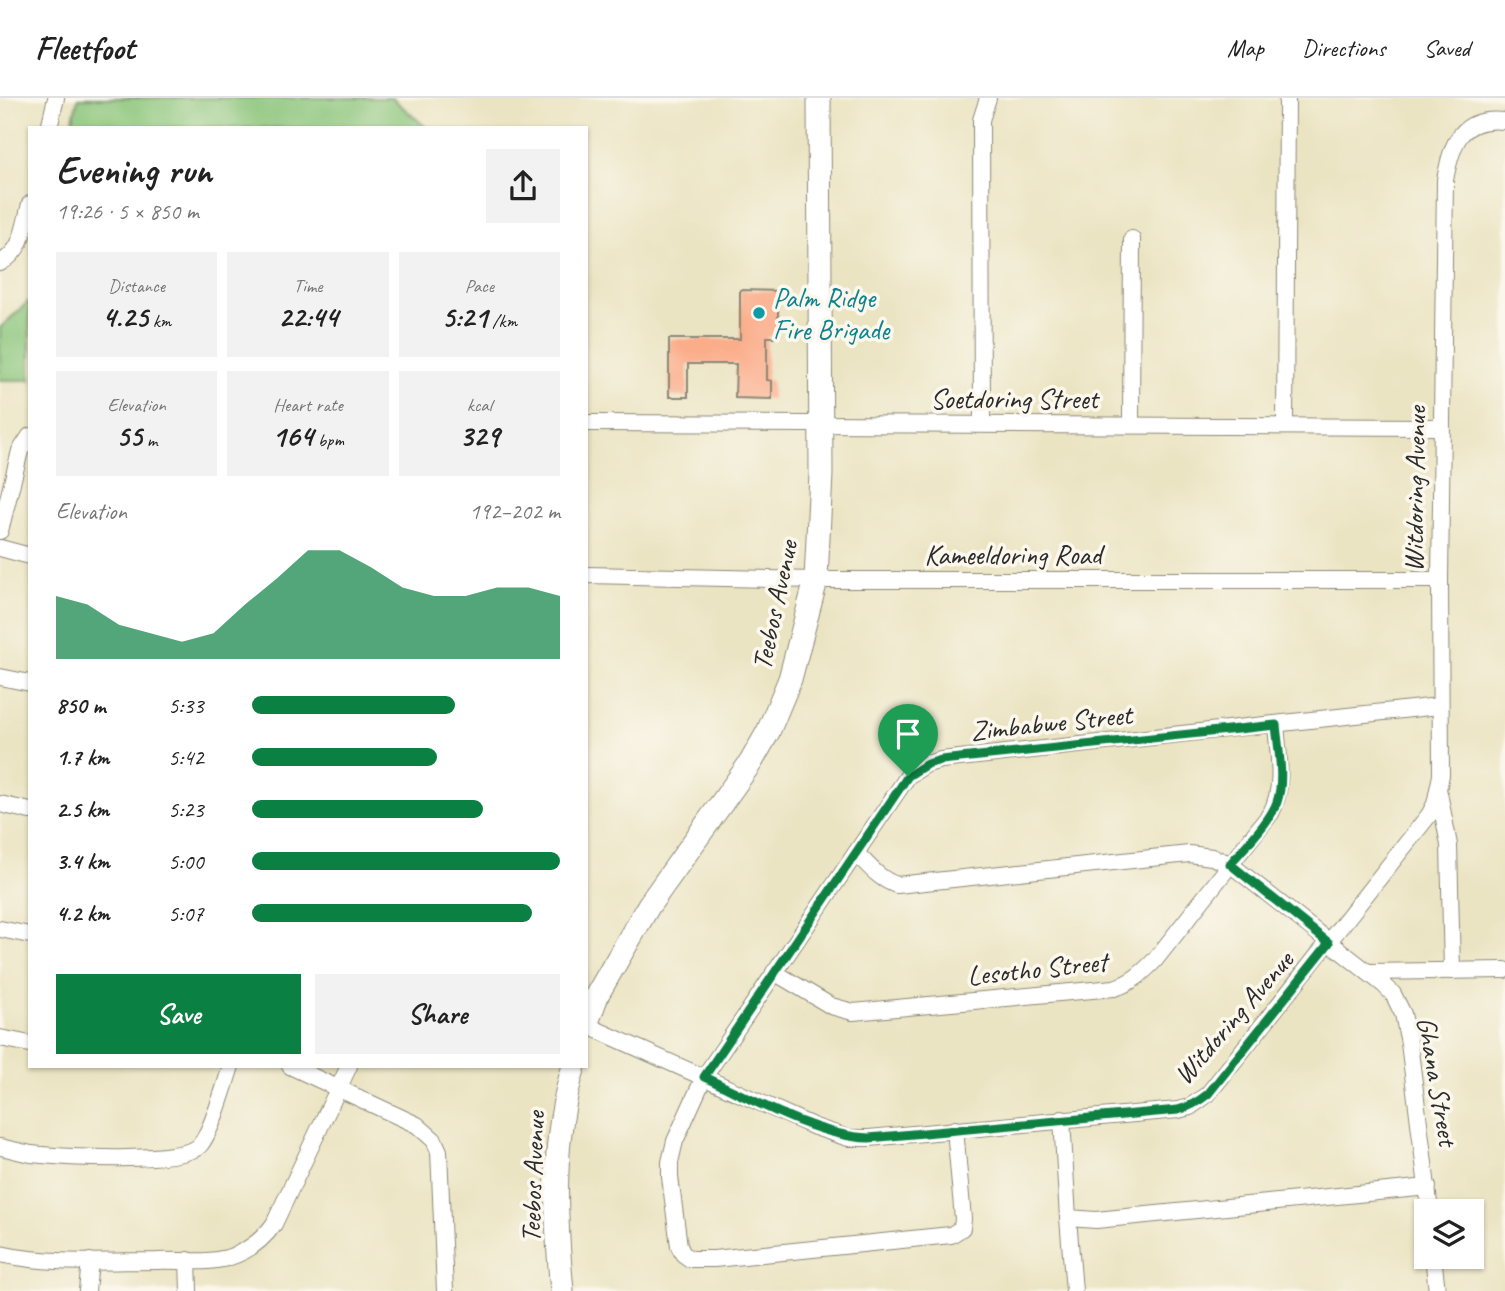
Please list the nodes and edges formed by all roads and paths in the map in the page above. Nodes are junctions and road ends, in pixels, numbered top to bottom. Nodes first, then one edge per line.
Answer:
1 (56, 98) edge
2 (819, 98) edge
3 (988, 98) edge
4 (1287, 98) edge
5 (1505, 121) edge
6 (49, 126) edge
7 (28, 212) edge
8 (1132, 239) dead end
9 (0, 263) edge
10 (588, 423) edge
11 (821, 424) junction
12 (982, 424) junction
13 (1131, 424) junction
14 (1285, 425) junction
15 (1441, 427) junction
16 (28, 439) edge
17 (0, 531) edge
18 (0, 548) edge
19 (28, 555) edge
20 (588, 575) edge
21 (816, 580) junction
22 (1440, 580) junction
23 (0, 677) edge
24 (28, 683) edge
25 (1439, 706) junction
26 (1276, 725) junction
27 (1438, 791) junction
28 (0, 804) edge
29 (28, 811) edge
30 (856, 853) junction
31 (1230, 864) junction
32 (0, 929) edge
33 (28, 935) edge
34 (1329, 943) junction
35 (1505, 970) edge
36 (1452, 971) junction
37 (774, 972) junction
38 (1368, 972) junction
39 (588, 1020) edge
40 (588, 1026) edge
41 (0, 1038) edge
42 (28, 1044) edge
43 (230, 1068) edge
44 (294, 1068) edge
45 (348, 1068) edge
46 (573, 1068) edge
47 (704, 1077) junction
48 (337, 1090) junction
49 (1062, 1119) junction
50 (955, 1129) junction
51 (0, 1147) edge
52 (1429, 1187) junction
53 (1430, 1199) edge
54 (1068, 1218) junction
55 (0, 1254) edge
56 (90, 1261) junction
57 (188, 1261) junction
58 (1434, 1269) edge
59 (87, 1291) edge
60 (190, 1291) edge
61 (445, 1291) edge
62 (562, 1291) edge
63 (1074, 1291) edge
64 (1437, 1291) edge

1 - 6 street
2 - 11 street, Teebos Avenue
3 - 12 street
4 - 14 street
5 - 15 street, Witdoring Avenue
7 - 9 street
8 - 13 street
10 - 11 street, Soetdoring Street
11 - 12 street, Soetdoring Street
11 - 21 street, Teebos Avenue
12 - 13 street, Soetdoring Street
13 - 14 street, Soetdoring Street
14 - 15 street, Soetdoring Street
15 - 22 street, Witdoring Avenue
16 - 17 street
18 - 19 street
20 - 21 street, Kameeldoring Road
21 - 22 street, Kameeldoring Road
21 - 39 street, Teebos Avenue
22 - 25 street, Witdoring Avenue
23 - 24 street
25 - 26 street, Zimbabwe Street
25 - 27 street, Witdoring Avenue
26 - 30 street, Zimbabwe Street
26 - 31 street, Lesotho Street
27 - 34 street, Witdoring Avenue
27 - 36 street
28 - 29 street
30 - 31 street, Ghana Street
30 - 37 street, Zimbabwe Street
31 - 34 street, Ghana Street
31 - 37 street, Lesotho Street
32 - 33 street
34 - 38 street, Ghana Street
34 - 49 street, Witdoring Avenue
35 - 36 street
36 - 38 street
37 - 47 street, Zimbabwe Street
38 - 52 street, Ghana Street
40 - 47 street, Witdoring Avenue
41 - 42 street
43 - 51 street
44 - 48 street
45 - 48 street
46 - 62 street, Teebos Avenue
47 - 50 street, Witdoring Avenue
47 - 50 street, Zimbabwe Street
48 - 57 street
48 - 61 street
49 - 50 street, Witdoring Avenue
49 - 54 street
52 - 53 street
52 - 54 street, Ghana Street
54 - 63 street
55 - 56 street
56 - 57 street
56 - 59 street
57 - 60 street
58 - 64 street

